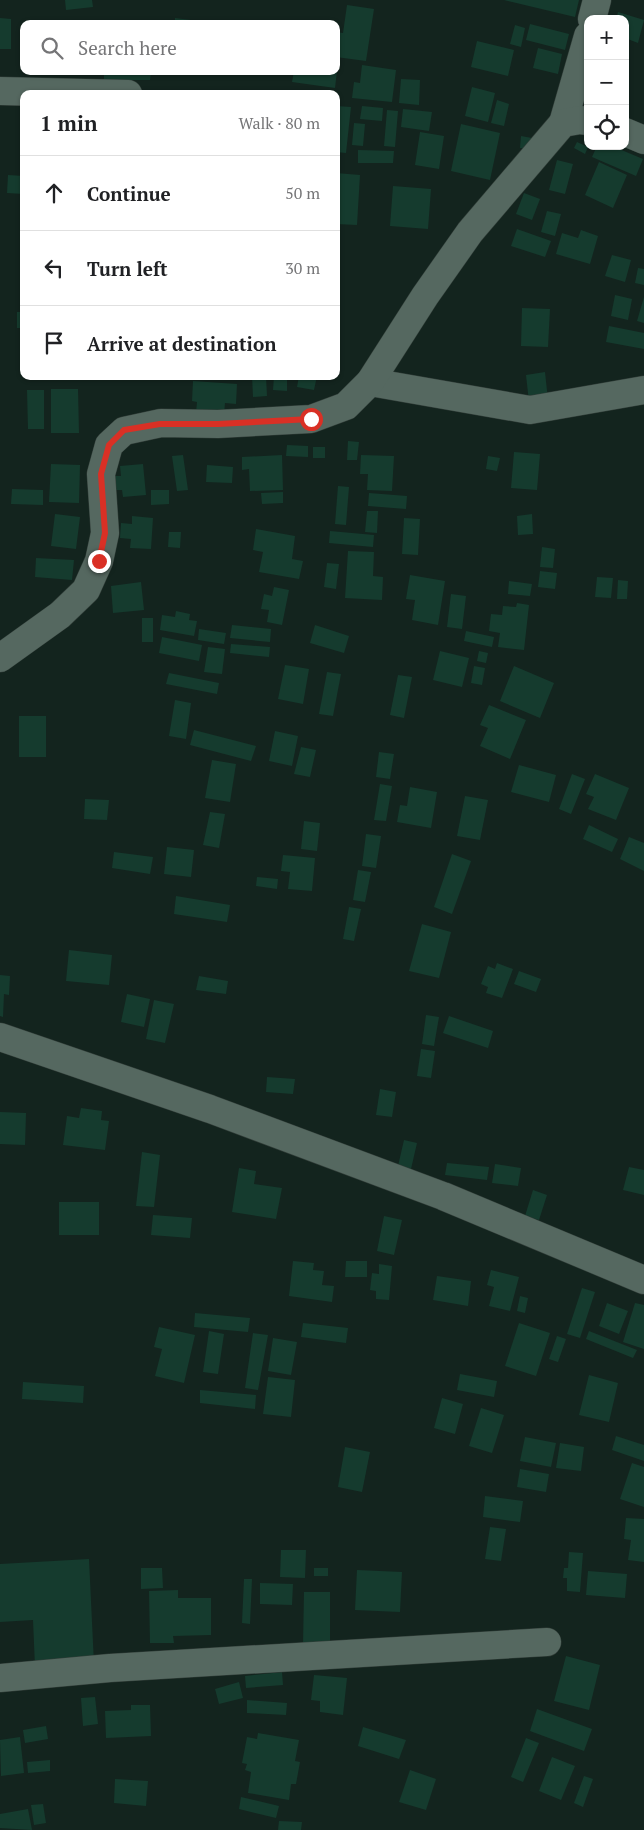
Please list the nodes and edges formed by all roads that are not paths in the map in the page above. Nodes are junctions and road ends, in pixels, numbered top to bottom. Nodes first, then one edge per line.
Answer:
1 (597, 0) edge
2 (593, 15) edge
3 (585, 60) edge
4 (0, 91) edge
5 (20, 91) edge
6 (576, 122) edge
7 (629, 134) edge
8 (644, 140) edge
9 (370, 382) junction
10 (644, 390) edge
11 (0, 658) edge
12 (0, 1037) edge
13 (644, 1280) edge
14 (547, 1642) dead end
15 (0, 1678) edge

1 - 2 street
3 - 6 street
4 - 5 street
6 - 9 street
7 - 8 street
9 - 10 street
9 - 11 street
12 - 13 street
14 - 15 street

